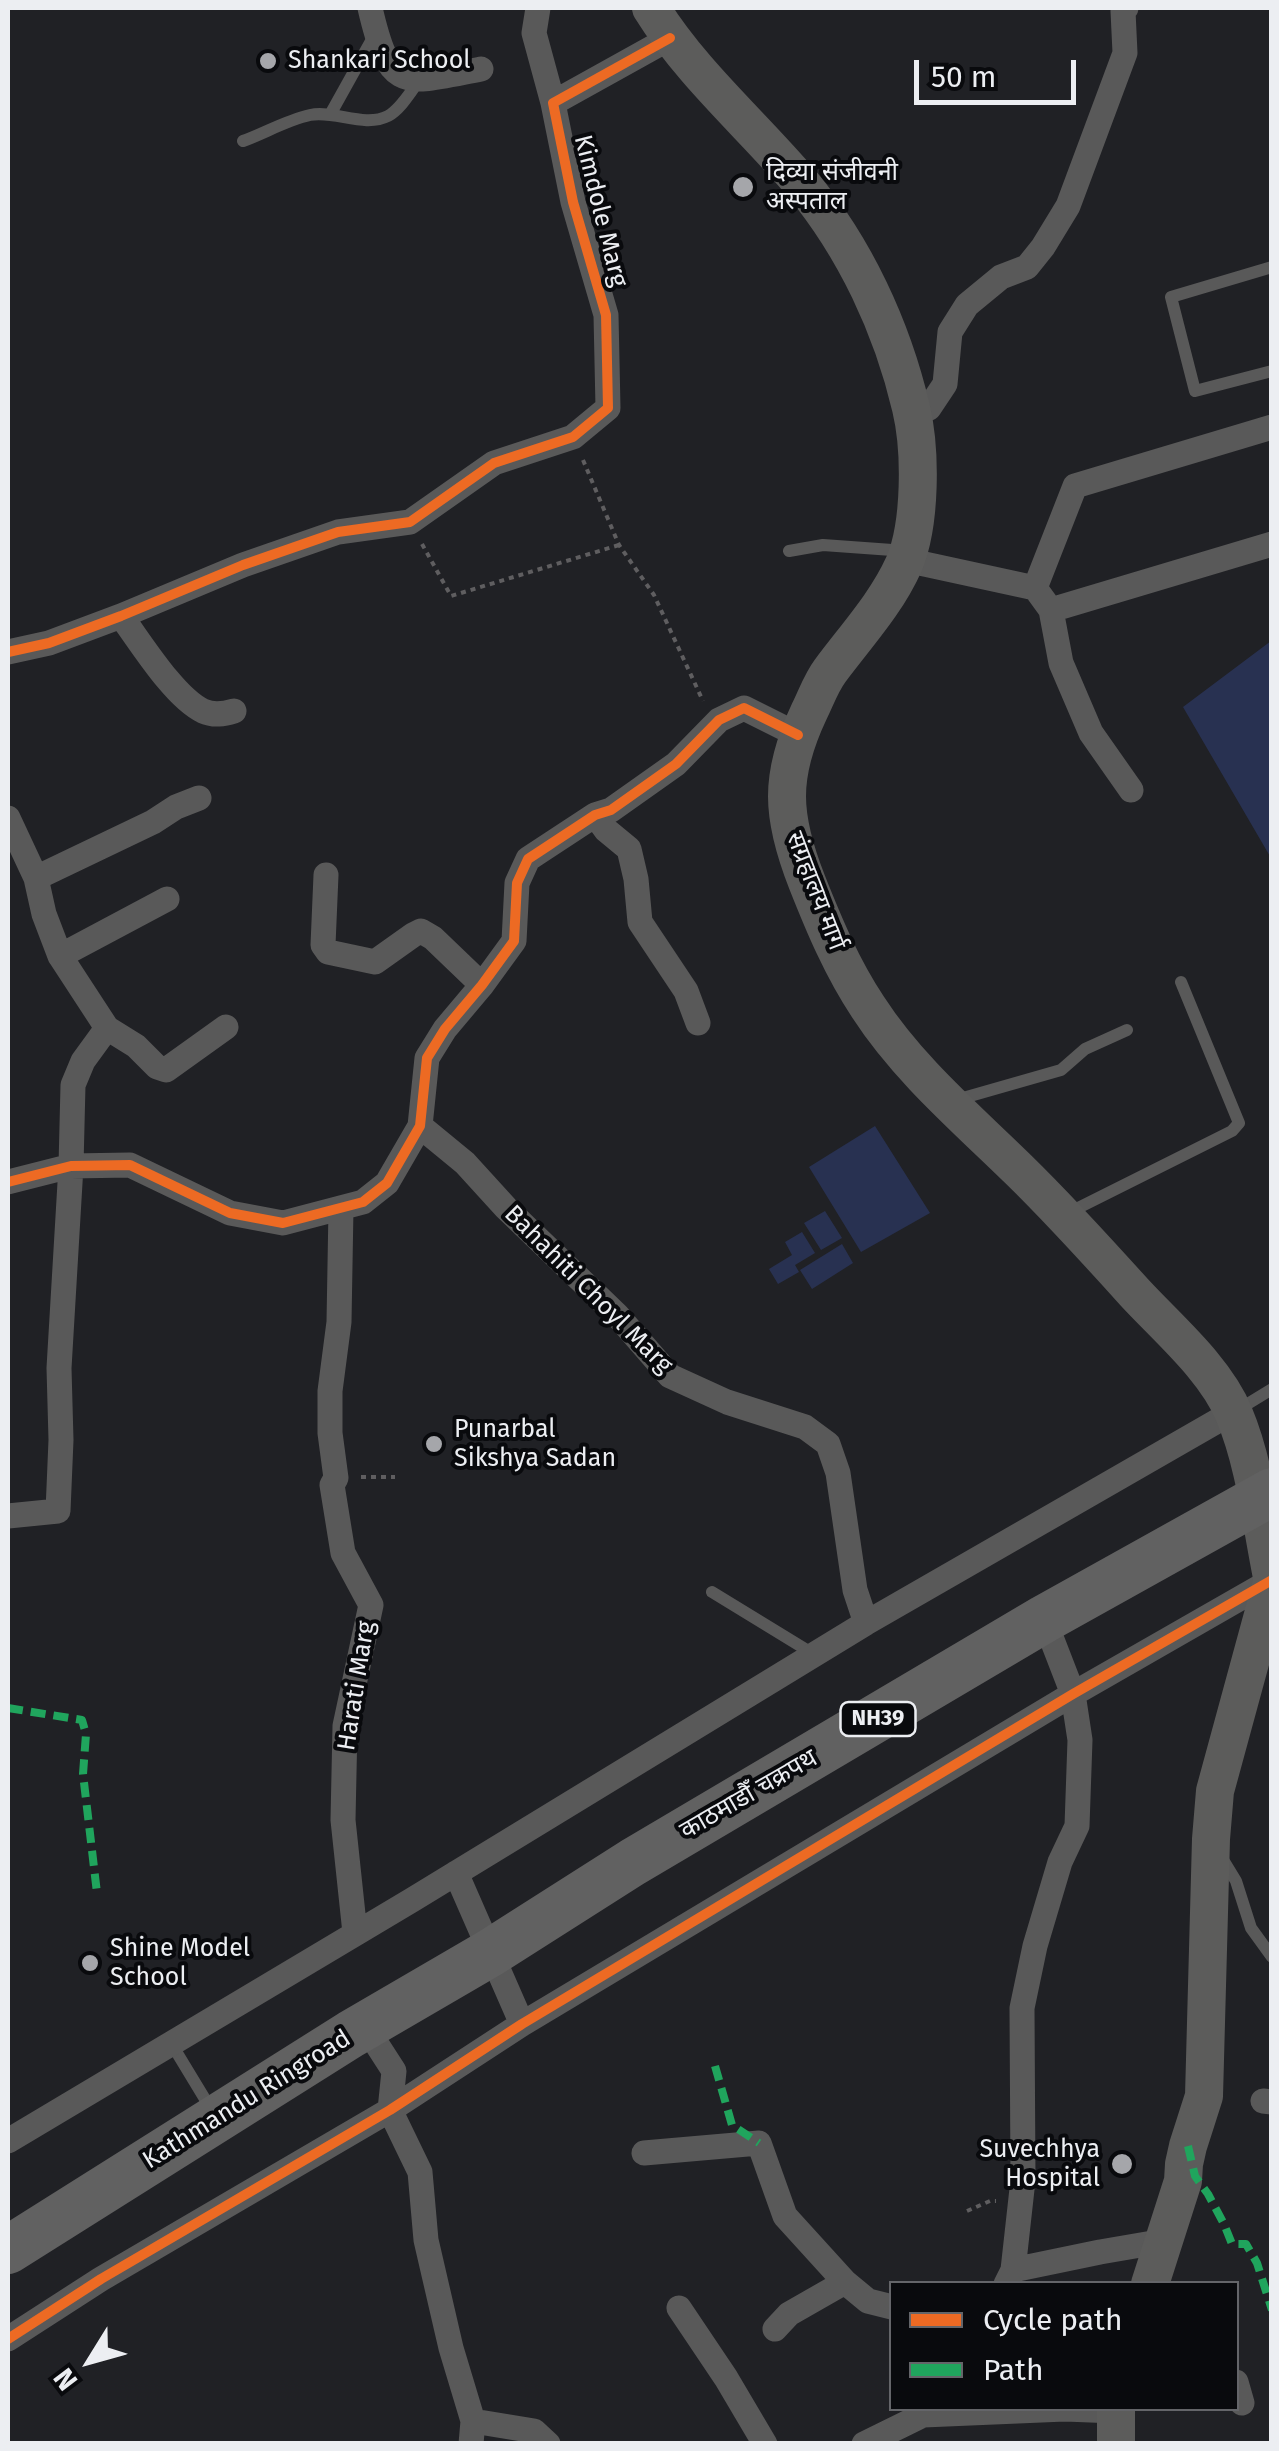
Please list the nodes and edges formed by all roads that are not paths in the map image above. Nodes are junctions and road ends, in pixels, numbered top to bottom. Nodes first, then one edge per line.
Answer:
1 (538, 8) edge
2 (1126, 8) edge
3 (373, 20) edge
4 (661, 23) edge
5 (481, 68) dead end
6 (419, 80) junction
7 (553, 103) junction
8 (330, 113) junction
9 (243, 142) dead end
10 (1272, 267) edge
11 (1272, 371) edge
12 (912, 410) junction
13 (1272, 426) edge
14 (1272, 544) edge
15 (789, 551) dead end
16 (907, 556) junction
17 (1035, 588) junction
18 (1052, 610) junction
19 (121, 616) junction
20 (8, 652) edge
21 (234, 711) dead end
22 (798, 735) junction
23 (1131, 790) dead end
24 (199, 798) dead end
25 (594, 815) junction
26 (8, 818) edge
27 (326, 875) dead end
28 (36, 878) junction
29 (167, 899) dead end
30 (60, 956) junction
31 (1181, 982) dead end
32 (482, 985) junction
33 (698, 1023) dead end
34 (108, 1028) junction
35 (226, 1028) dead end
36 (1127, 1030) dead end
37 (948, 1102) junction
38 (420, 1126) junction
39 (71, 1166) junction
40 (8, 1182) edge
41 (342, 1208) junction
42 (1063, 1216) junction
43 (1272, 1389) edge
44 (1234, 1412) junction
45 (1264, 1496) edge
46 (8, 1516) edge
47 (1272, 1580) edge
48 (712, 1592) dead end
49 (1044, 1619) junction
50 (866, 1623) junction
51 (815, 1655) junction
52 (1073, 1694) junction
53 (1211, 1838) junction
54 (456, 1872) junction
55 (355, 1933) junction
56 (490, 1954) junction
57 (1272, 1956) edge
58 (522, 2024) junction
59 (364, 2026) junction
60 (171, 2043) junction
61 (390, 2110) junction
62 (218, 2120) junction
63 (8, 2141) edge
64 (644, 2153) dead end
65 (1164, 2241) junction
66 (8, 2250) edge
67 (1009, 2277) edge
68 (1151, 2281) edge
69 (846, 2282) junction
70 (889, 2306) edge
71 (678, 2308) dead end
72 (775, 2328) dead end
73 (8, 2340) edge
74 (1018, 2411) edge
75 (1074, 2411) edge
76 (1116, 2421) edge
77 (472, 2432) edge
78 (548, 2444) edge
79 (765, 2444) edge
80 (864, 2444) edge

1 - 7 street
2 - 12 street
3 - 6 street
3 - 8 lane
4 - 7 street
4 - 12 main road, संग्रहालय मार्ग
5 - 6 street
6 - 8 lane
7 - 19 street, Kimdole Marg
8 - 9 lane
10 - 11 lane
12 - 16 main road, संग्रहालय मार्ग
13 - 17 street
14 - 18 street
15 - 16 lane
16 - 17 street
16 - 22 main road, संग्रहालय मार्ग
17 - 18 street
18 - 23 street
19 - 20 street, Kimdole Marg
19 - 21 street
22 - 25 street
22 - 37 main road, संग्रहालय मार्ग
24 - 28 street
25 - 32 street
25 - 33 street
26 - 28 street
27 - 32 street
28 - 30 street
29 - 30 street
30 - 34 street
31 - 42 lane
32 - 38 street
34 - 35 street
34 - 39 street
36 - 37 lane
37 - 42 main road, संग्रहालय मार्ग
38 - 41 street
38 - 50 street, Bahahiti Choyl Marg
39 - 40 street
39 - 41 street
39 - 46 street
41 - 55 street, Harati Marg
42 - 44 main road, संग्रहालय मार्ग
43 - 44 lane
44 - 45 main road, संग्रहालय मार्ग
44 - 50 street
45 - 47 main road, संग्रहालय मार्ग
45 - 49 highway, काठमाडाैँ चक्रपथ / NH39
47 - 52 street
47 - 53 main road
48 - 51 lane
49 - 52 street
49 - 56 highway, काठमाडाैँ चक्रपथ / NH39
50 - 51 street
51 - 54 street
52 - 58 street
52 - 67 street
53 - 57 lane
53 - 65 main road
54 - 55 street
54 - 56 street
55 - 60 street
56 - 58 street
56 - 59 highway, Kathmandu Ringroad / NH39
58 - 61 street
59 - 61 street
59 - 62 highway, Kathmandu Ringroad / NH39
60 - 62 lane
60 - 63 street
61 - 73 street
61 - 77 street
62 - 66 highway, Kathmandu Ringroad / NH39
64 - 69 street
65 - 67 street
65 - 68 main road
69 - 70 street
69 - 72 street
71 - 79 street
74 - 80 street
75 - 76 street
77 - 78 street

